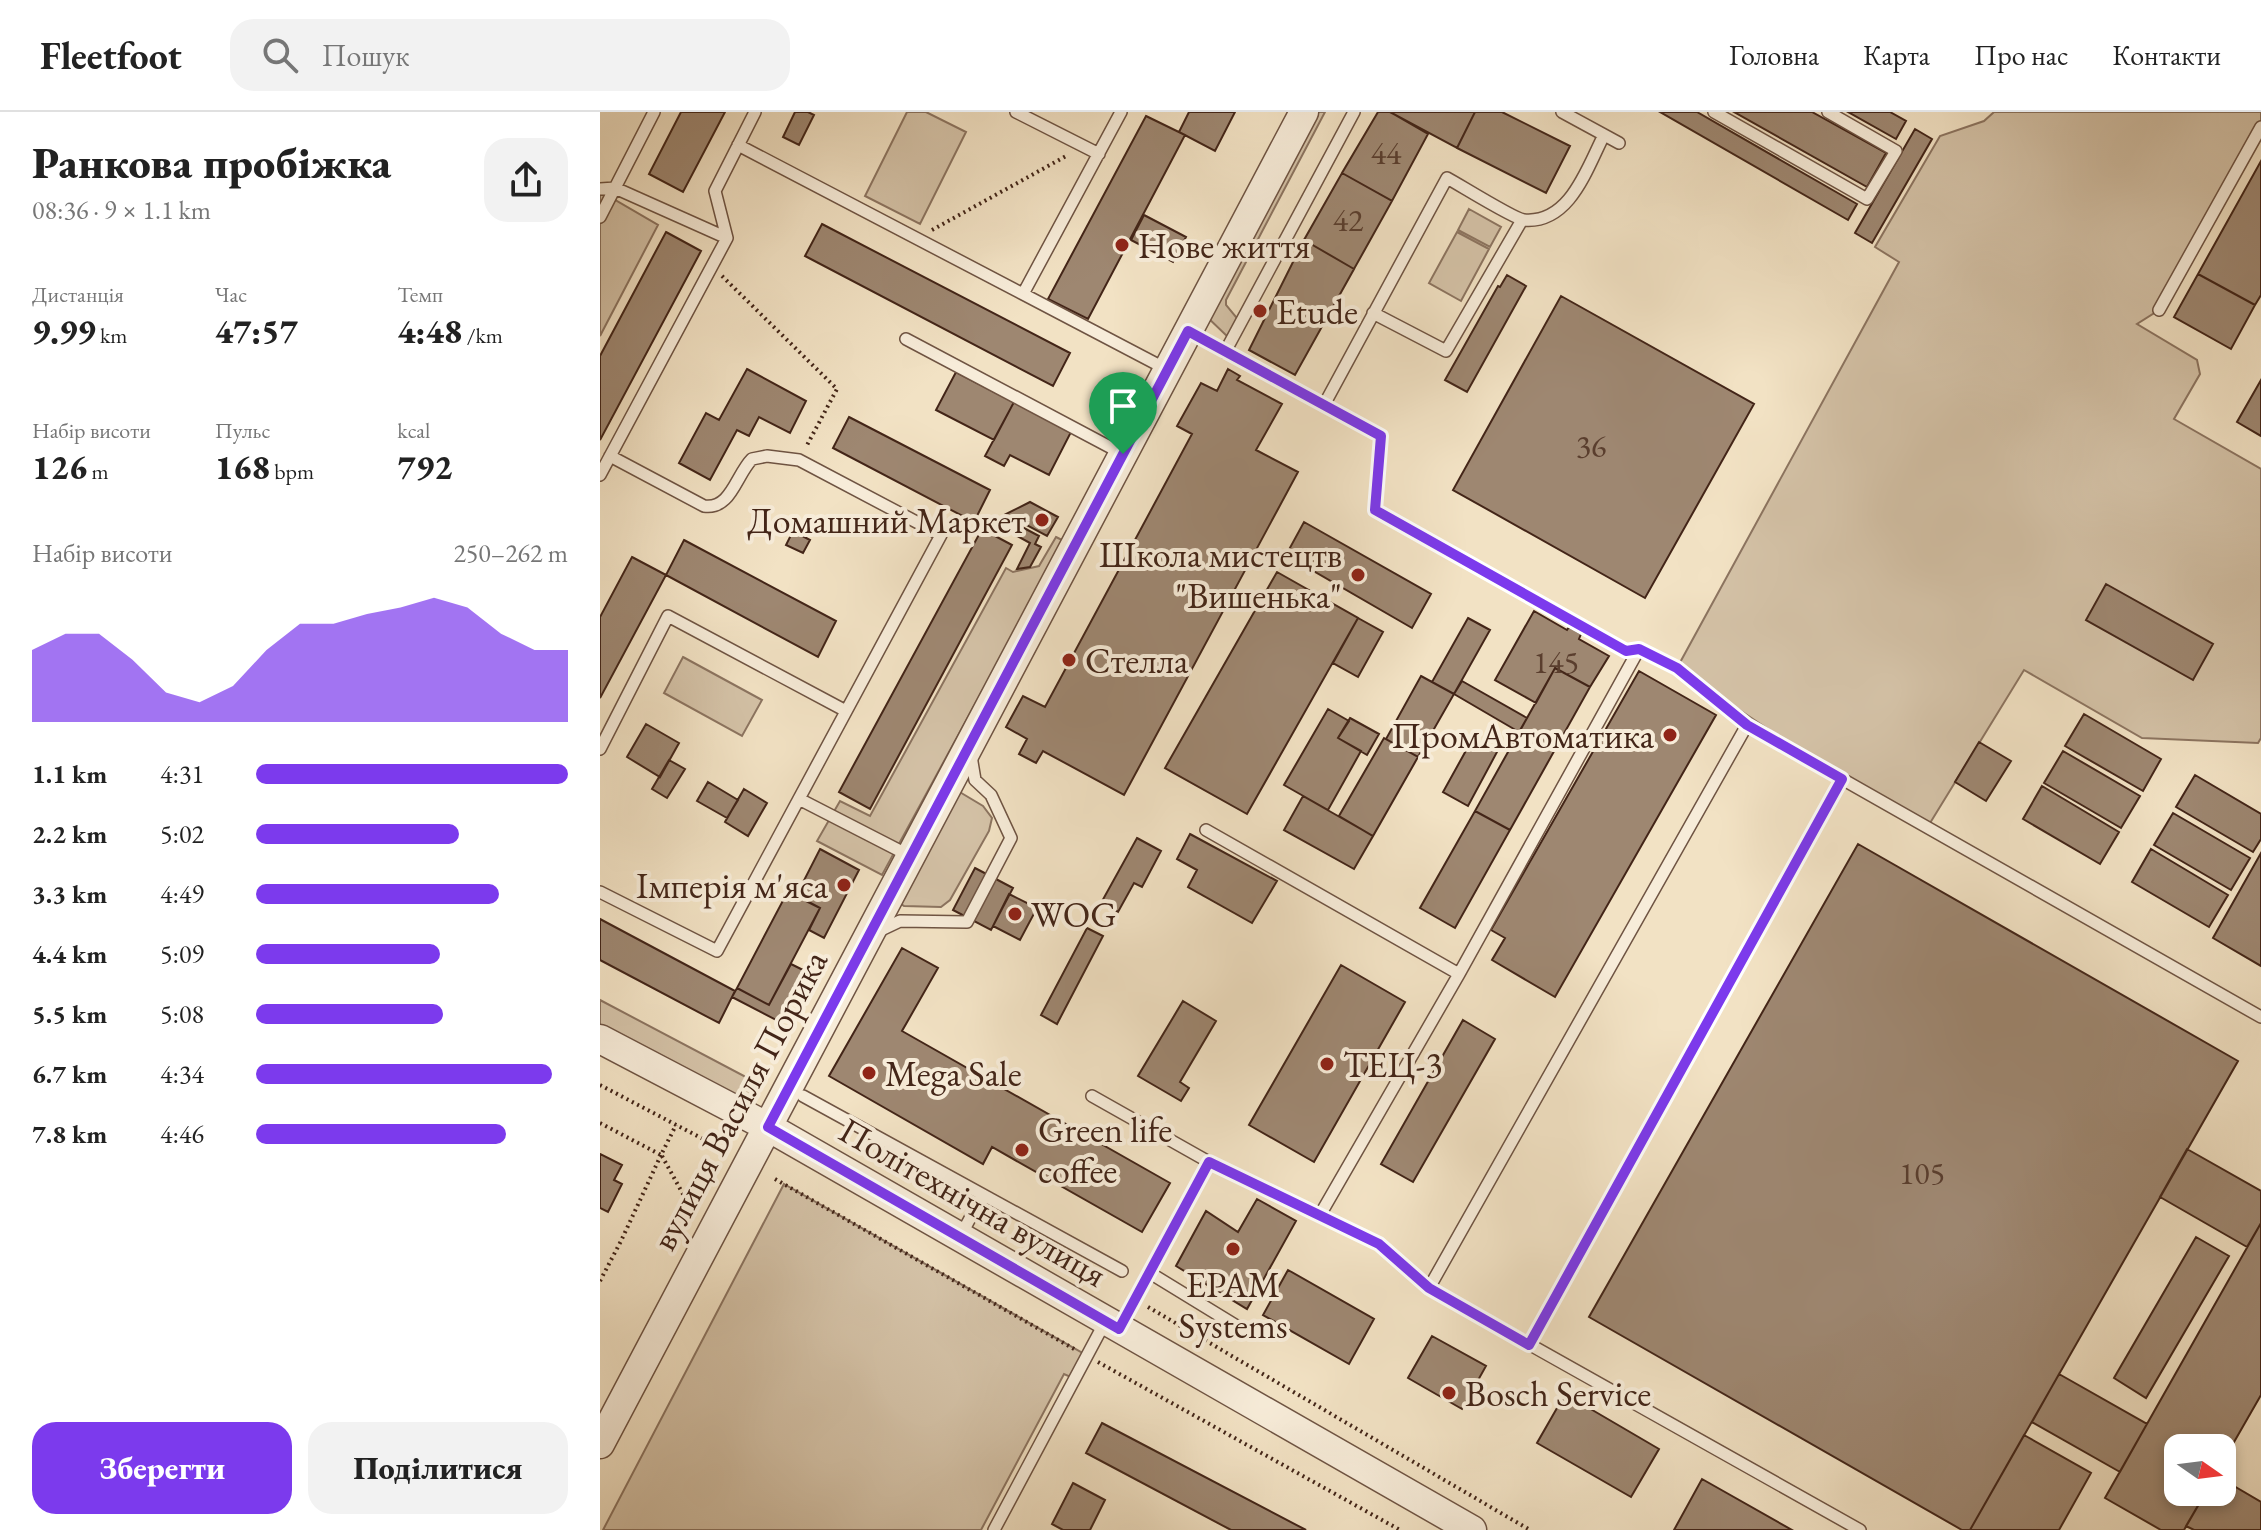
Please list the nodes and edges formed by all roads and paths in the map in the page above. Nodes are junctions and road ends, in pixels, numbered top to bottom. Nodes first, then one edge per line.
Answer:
1 (654, 112) edge
2 (755, 112) edge
3 (1016, 112) edge
4 (1121, 112) edge
5 (1304, 112) edge
6 (1354, 112) edge
7 (1562, 112) edge
8 (1714, 112) edge
9 (1828, 112) edge
10 (2261, 127) edge
11 (1604, 135) junction
12 (1619, 143) dead end
13 (738, 145) junction
14 (1084, 147) junction
15 (1099, 154) junction
16 (615, 188) junction
17 (600, 189) edge
18 (600, 217) edge
19 (1522, 220) junction
20 (727, 238) junction
21 (916, 238) junction
22 (712, 266) junction
23 (1023, 294) junction
24 (2159, 310) dead end
25 (1373, 313) junction
26 (1188, 331) junction
27 (906, 339) dead end
28 (1225, 352) junction
29 (1168, 370) junction
30 (1324, 405) junction
31 (1123, 454) junction
32 (610, 456) junction
33 (799, 460) junction
34 (600, 475) edge
35 (1639, 649) junction
36 (846, 711) junction
37 (1747, 725) junction
38 (969, 744) junction
39 (600, 749) edge
40 (1842, 779) junction
41 (799, 799) junction
42 (1206, 830) dead end
43 (910, 857) junction
44 (600, 892) edge
45 (868, 936) junction
46 (1459, 974) junction
47 (2261, 1017) edge
48 (600, 1039) edge
49 (600, 1085) edge
50 (803, 1096) dead end
51 (1092, 1096) dead end
52 (600, 1123) edge
53 (676, 1125) junction
54 (768, 1127) junction
55 (726, 1151) dead end
56 (661, 1155) junction
57 (1209, 1162) junction
58 (982, 1196) junction
59 (694, 1214) dead end
60 (1320, 1215) junction
61 (960, 1237) junction
62 (1122, 1271) dead end
63 (1150, 1273) junction
64 (600, 1281) edge
65 (1429, 1288) junction
66 (1135, 1299) junction
67 (1112, 1325) junction
68 (1248, 1333) dead end
69 (1529, 1345) junction
70 (600, 1444) edge
71 (994, 1530) edge
72 (1472, 1530) edge
73 (1530, 1530) edge
74 (1860, 1530) edge

1 - 16 lane
2 - 13 lane
3 - 14 lane
4 - 15 lane
5 - 26 street, вулиця Василя Порика
6 - 28 lane
7 - 11 lane
8 - 9 lane
10 - 24 lane
11 - 12 lane
11 - 19 lane
13 - 20 lane
13 - 21 lane
14 - 15 lane
14 - 21 path
15 - 23 lane
16 - 17 lane
16 - 18 lane
16 - 20 lane
19 - 25 lane
19 - 25 lane
20 - 22 lane
21 - 23 lane
22 - 32 lane
22 - 33 path
23 - 29 lane
25 - 30 lane
26 - 28 lane
26 - 29 street, вулиця Василя Порика
27 - 31 lane
28 - 30 lane
29 - 31 street, вулиця Василя Порика
30 - 35 lane
31 - 38 street, вулиця Василя Порика
32 - 33 lane
32 - 34 lane
33 - 36 lane
35 - 37 lane
35 - 46 lane
36 - 39 lane
36 - 41 lane
37 - 40 lane
37 - 65 lane
38 - 43 street, вулиця Василя Порика
38 - 45 lane
40 - 47 lane
40 - 69 lane
41 - 43 lane
41 - 44 lane
42 - 46 lane
43 - 45 street, вулиця Василя Порика
45 - 54 street, вулиця Василя Порика
46 - 60 lane
48 - 54 street, Політехнічна вулиця
49 - 53 path
50 - 58 lane
51 - 57 lane
52 - 56 path
53 - 55 path
53 - 56 path
54 - 61 street, Політехнічна вулиця
54 - 70 street, вулиця Василя Порика
56 - 59 path
56 - 64 path
57 - 60 lane
57 - 63 lane
58 - 61 lane
58 - 62 lane
60 - 65 lane
61 - 67 street, Політехнічна вулиця
63 - 66 lane
63 - 68 lane
65 - 69 lane
66 - 67 lane
66 - 73 path
67 - 71 lane
67 - 72 street, Політехнічна вулиця
69 - 74 lane

